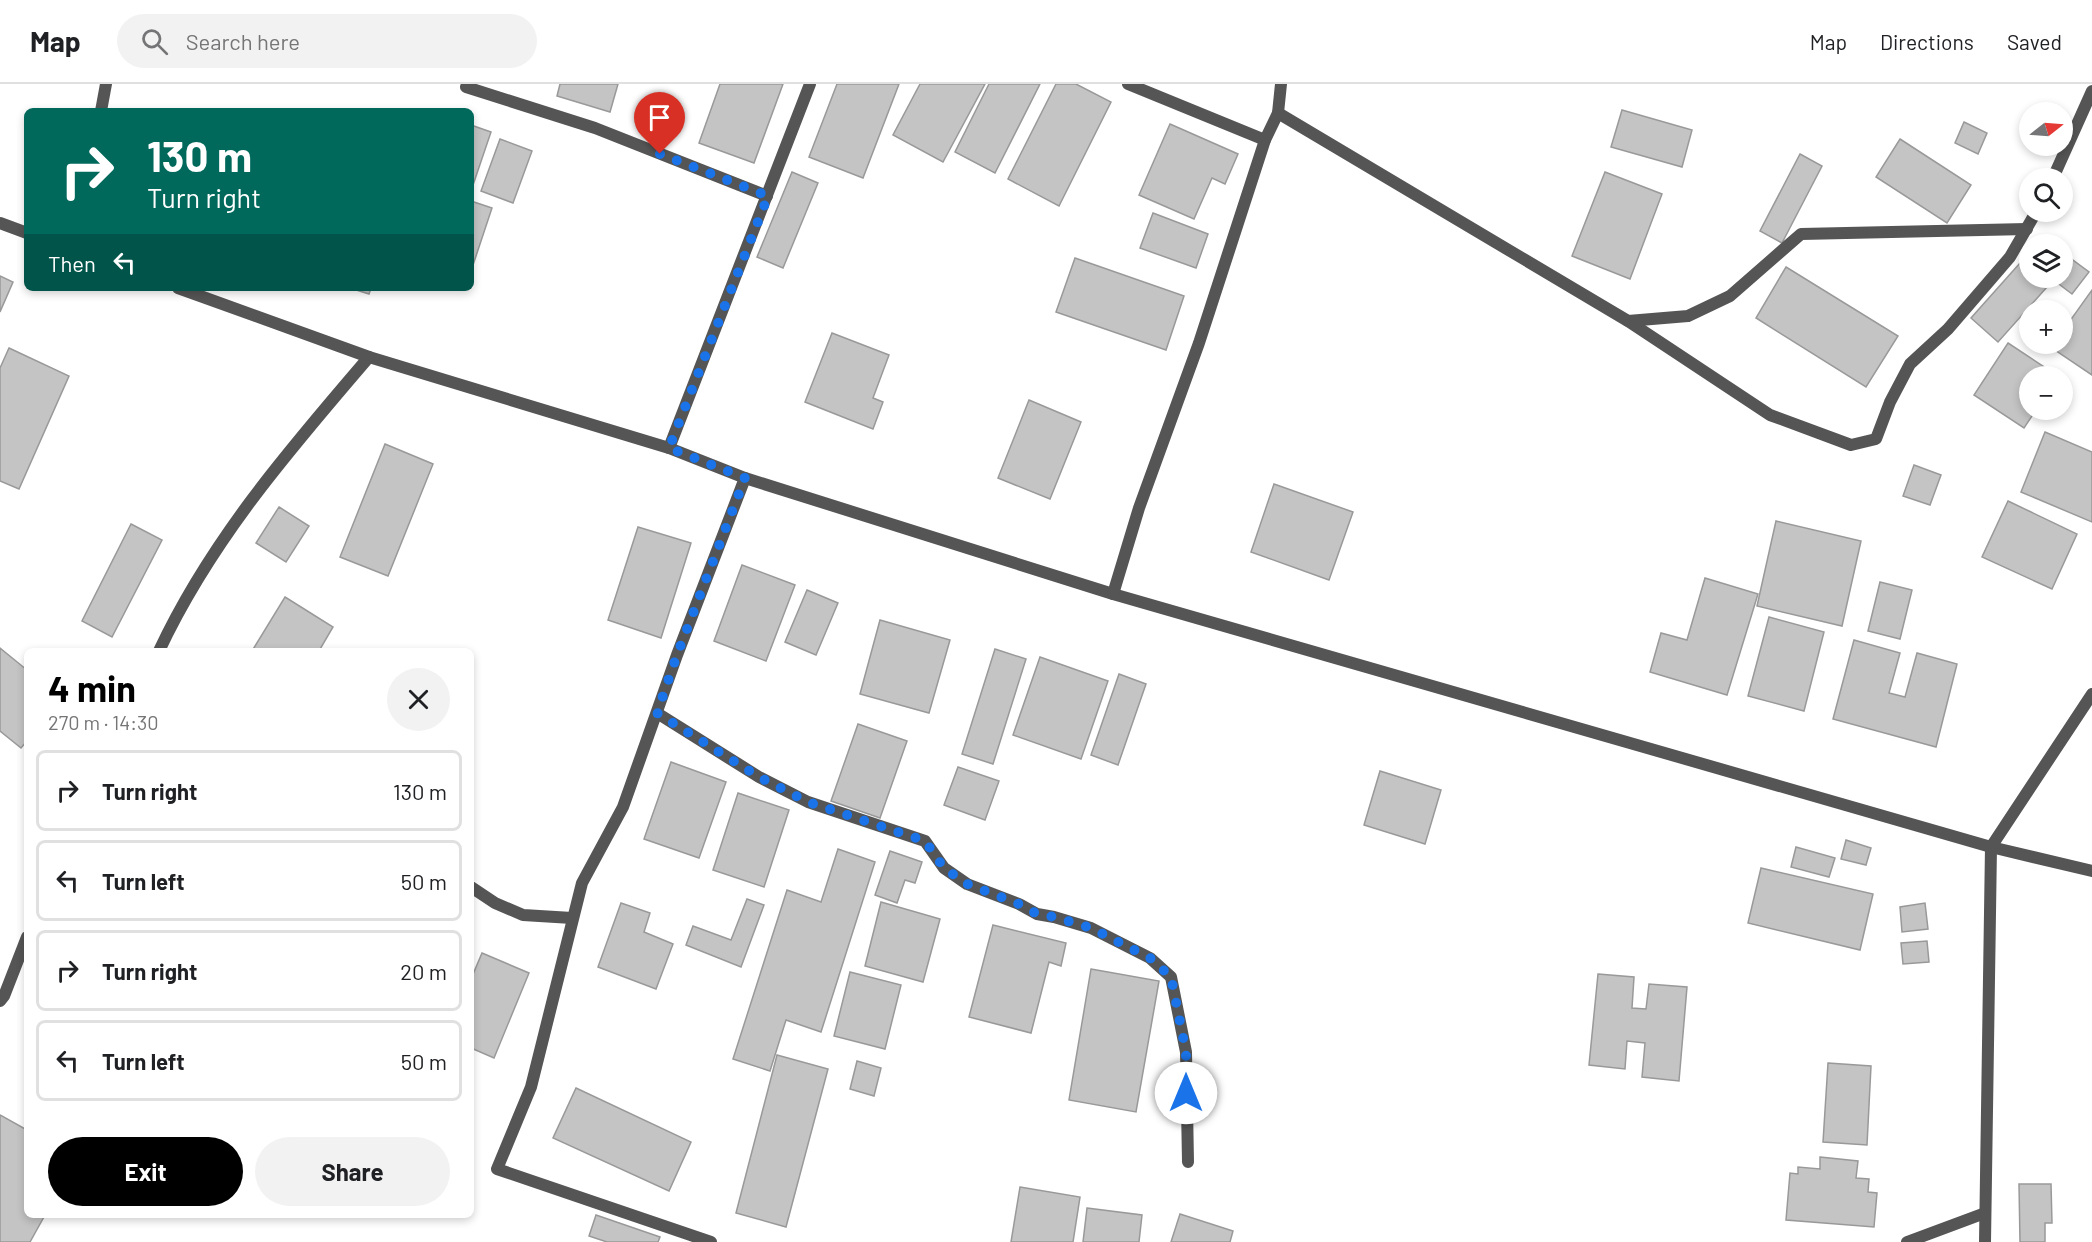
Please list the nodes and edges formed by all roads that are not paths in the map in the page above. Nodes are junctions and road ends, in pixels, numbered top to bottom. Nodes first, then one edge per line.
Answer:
1 (106, 84) edge
2 (810, 84) edge
3 (1128, 84) edge
4 (1281, 84) edge
5 (466, 87) dead end
6 (2092, 91) edge
7 (102, 108) edge
8 (1278, 113) junction
9 (1265, 140) junction
10 (2057, 168) edge
11 (768, 196) junction
12 (2031, 222) edge
13 (0, 223) edge
14 (2027, 229) junction
15 (24, 232) edge
16 (186, 291) edge
17 (1628, 321) junction
18 (369, 357) junction
19 (669, 448) junction
20 (745, 478) junction
21 (1113, 594) junction
22 (160, 648) edge
23 (2092, 694) edge
24 (657, 713) junction
25 (1991, 847) junction
26 (2092, 871) edge
27 (474, 889) edge
28 (572, 918) junction
29 (24, 945) edge
30 (0, 1001) edge
31 (1188, 1162) dead end
32 (1985, 1213) junction
33 (711, 1242) edge
34 (1907, 1242) edge
35 (1985, 1242) edge

1 - 7 street
2 - 11 street
3 - 9 street
4 - 8 street
5 - 11 street
6 - 10 street
8 - 9 street
8 - 17 street
9 - 21 street
11 - 19 street
12 - 14 street
13 - 15 street
14 - 17 street
14 - 17 street
16 - 18 street
18 - 19 street
18 - 22 street
19 - 20 street
20 - 21 street
20 - 24 street
21 - 25 street
23 - 25 street
24 - 28 street
24 - 31 street
25 - 26 street
25 - 32 street
27 - 28 street
28 - 33 street
29 - 30 street
32 - 34 street
32 - 35 street

